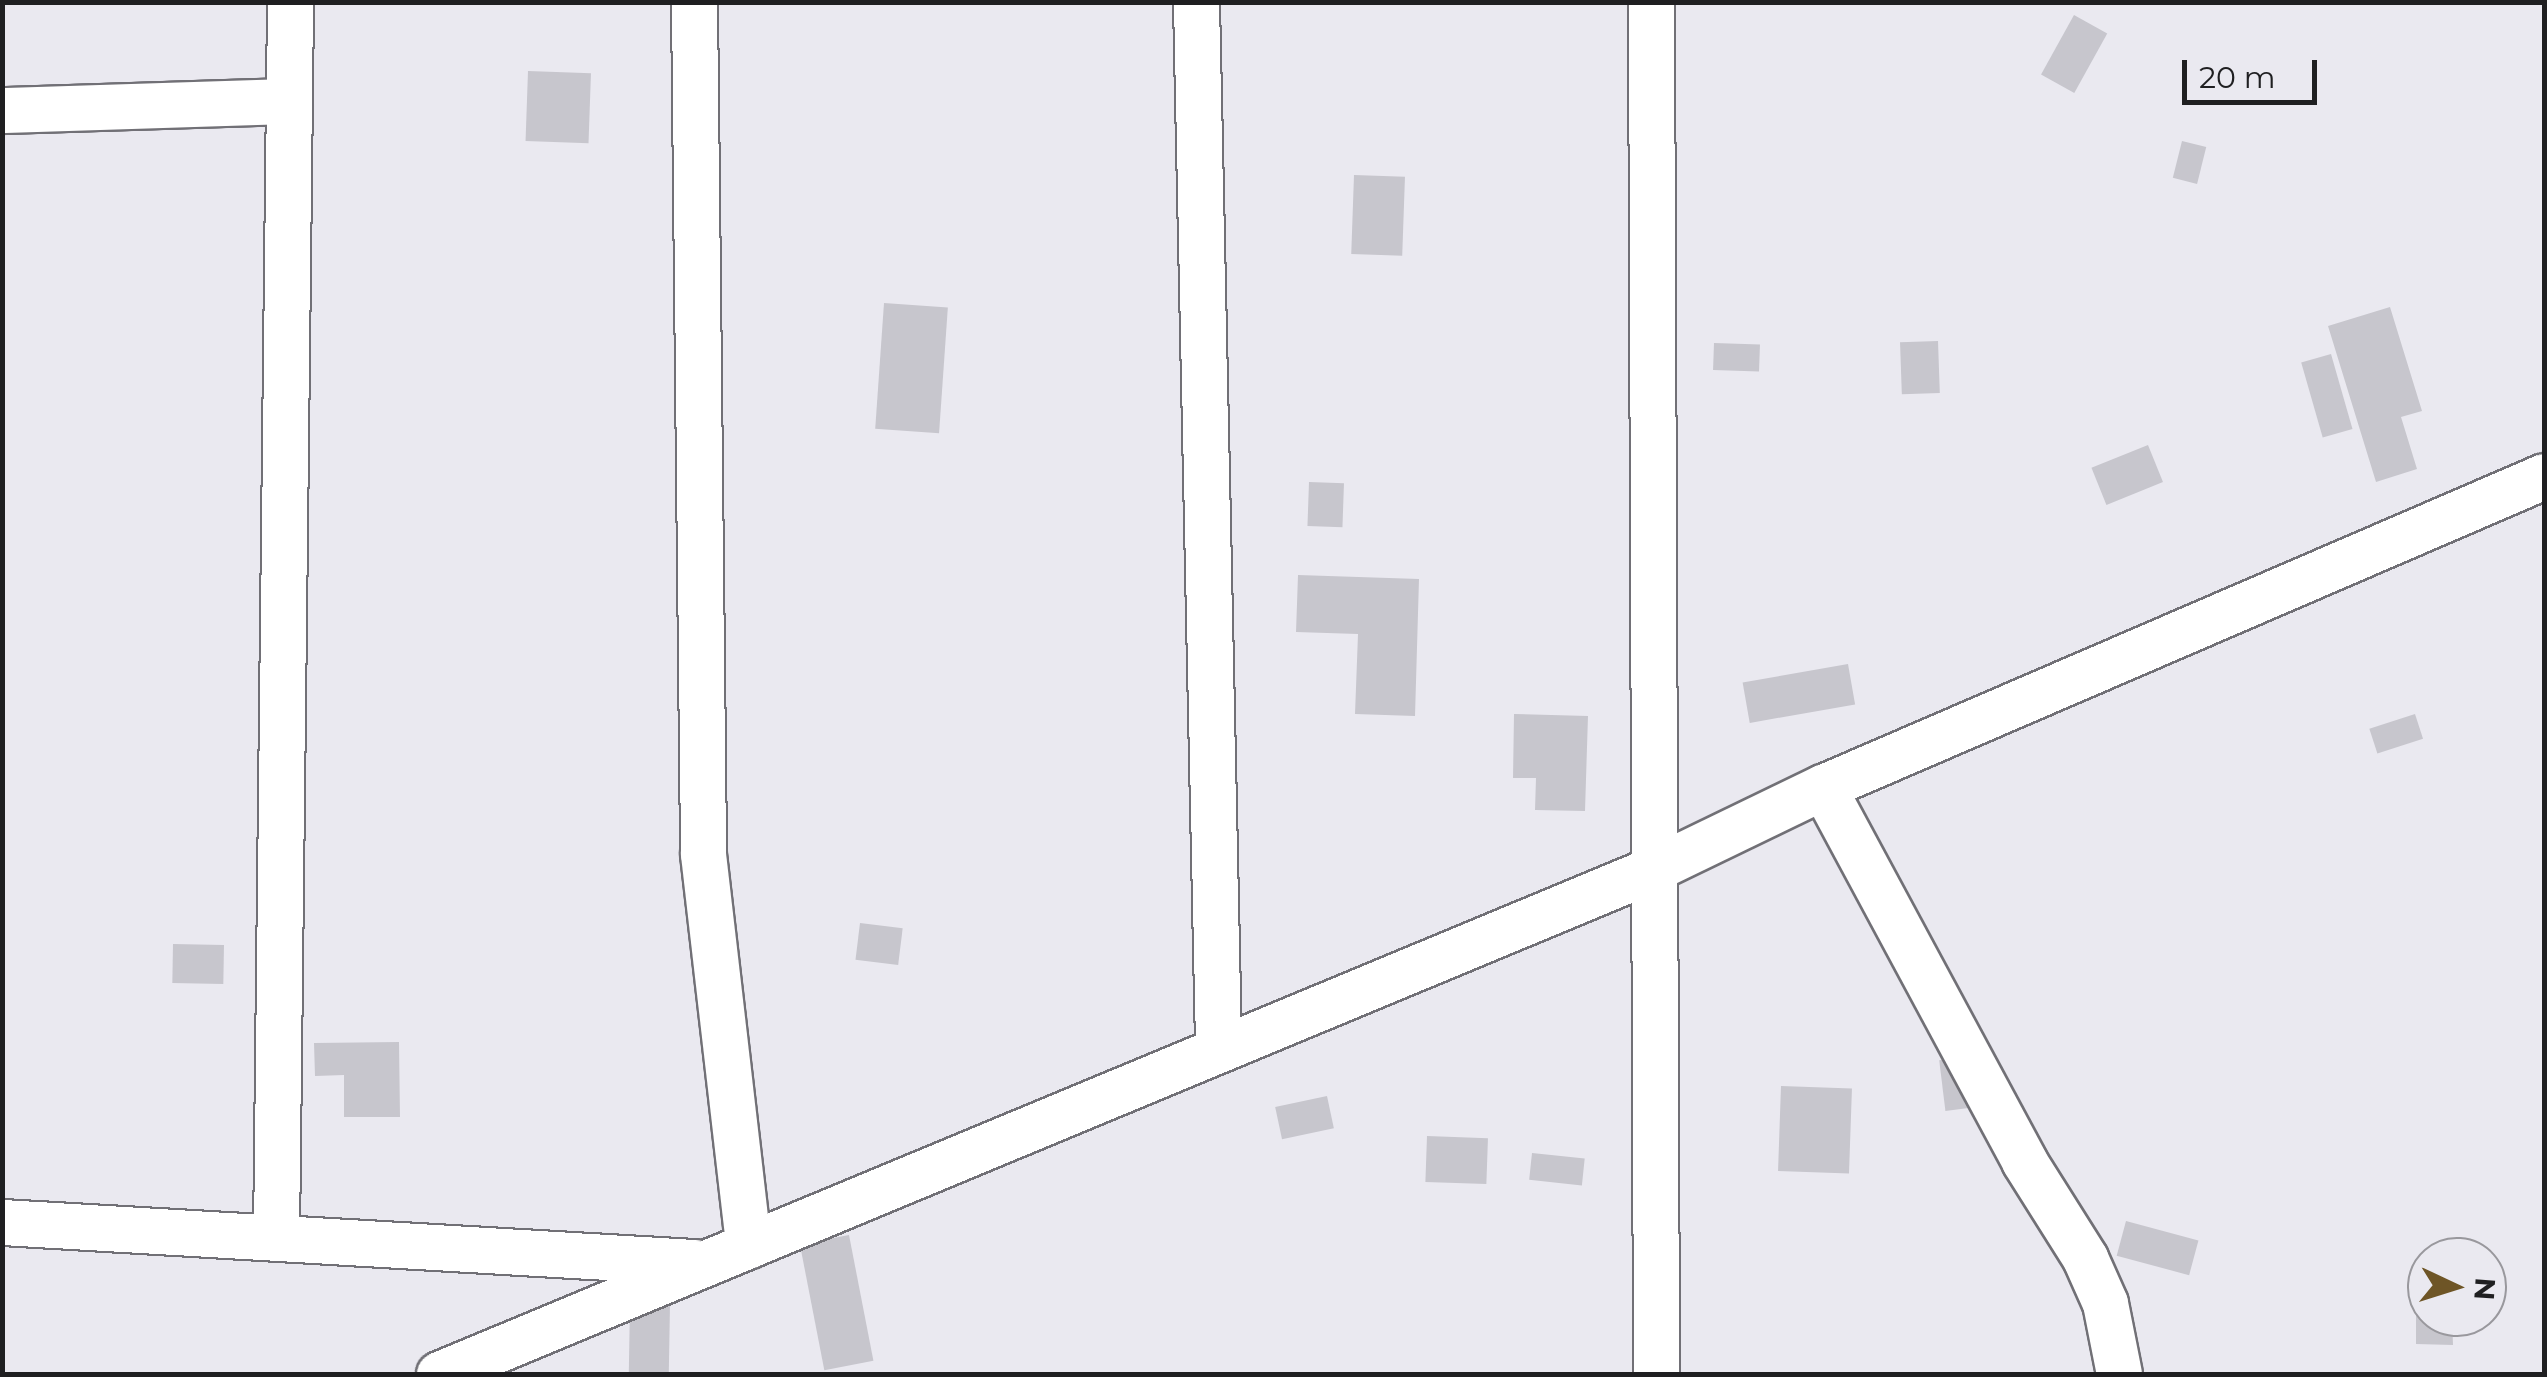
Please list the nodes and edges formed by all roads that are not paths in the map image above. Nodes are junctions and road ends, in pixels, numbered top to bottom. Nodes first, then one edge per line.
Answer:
1 (290, 2) edge
2 (694, 2) edge
3 (1196, 2) edge
4 (1651, 2) edge
5 (289, 102) junction
6 (2, 110) edge
7 (2544, 476) edge
8 (1823, 787) junction
9 (1651, 870) junction
10 (1218, 1047) junction
11 (2, 1222) edge
12 (276, 1238) junction
13 (748, 1245) junction
14 (706, 1262) junction
15 (439, 1374) edge
16 (1656, 1374) edge
17 (2119, 1374) edge

1 - 5 street
2 - 13 street
3 - 10 street
4 - 9 street
5 - 6 street
5 - 12 street
7 - 8 street
8 - 9 street
8 - 17 street
9 - 10 street
9 - 16 street
10 - 13 street
11 - 12 street
12 - 14 street
13 - 14 street
14 - 15 street

